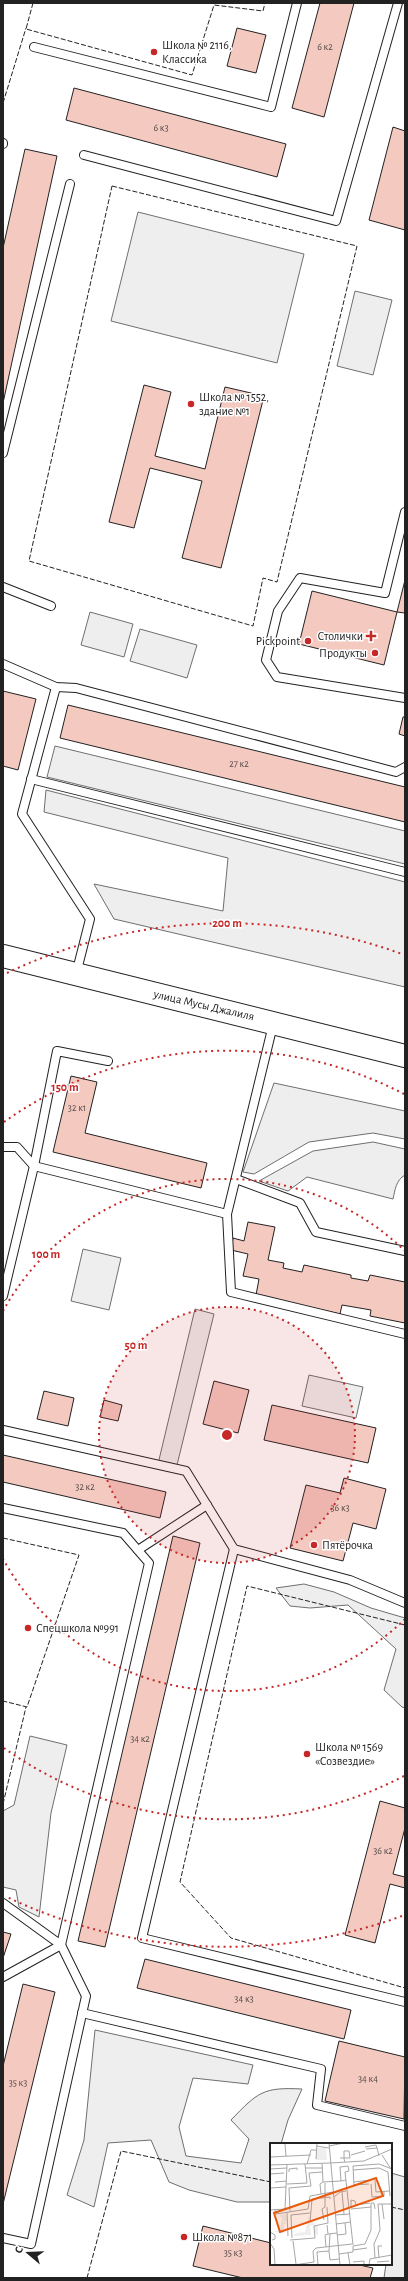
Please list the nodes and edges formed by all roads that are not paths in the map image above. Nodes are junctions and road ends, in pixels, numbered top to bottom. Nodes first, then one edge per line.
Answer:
1 (297, 3) edge
2 (398, 3) edge
3 (34, 47) dead end
4 (84, 155) dead end
5 (70, 184) dead end
6 (3, 453) edge
7 (405, 512) edge
8 (3, 587) edge
9 (51, 606) dead end
10 (3, 664) edge
11 (56, 687) junction
12 (405, 698) edge
13 (405, 767) edge
14 (31, 779) junction
15 (405, 872) edge
16 (3, 956) edge
17 (76, 975) junction
18 (274, 1022) junction
19 (405, 1056) edge
20 (108, 1062) dead end
21 (3, 1147) edge
22 (34, 1166) junction
23 (236, 1178) junction
24 (227, 1214) junction
25 (405, 1251) edge
26 (3, 1296) edge
27 (405, 1334) edge
28 (3, 1430) edge
29 (207, 1505) junction
30 (3, 1508) edge
31 (234, 1549) junction
32 (138, 1550) junction
33 (405, 1603) edge
34 (3, 1904) edge
35 (61, 1945) junction
36 (3, 1977) edge
37 (405, 2002) edge
38 (82, 2013) junction
39 (405, 2126) edge
40 (3, 2238) edge

1 - 3 lane
2 - 4 lane
5 - 6 lane
7 - 12 lane
8 - 9 lane
10 - 11 lane
11 - 13 lane
11 - 14 lane
14 - 15 lane
14 - 17 lane
16 - 17 main road, улица Мусы Джалиля
17 - 18 main road, улица Мусы Джалиля
18 - 19 main road, улица Мусы Джалиля
18 - 23 lane
20 - 22 lane
21 - 22 lane
22 - 24 lane
22 - 26 lane
23 - 24 lane
23 - 25 lane
24 - 27 lane
28 - 29 lane
29 - 31 lane
29 - 32 lane
30 - 32 lane
31 - 33 lane
31 - 37 lane
32 - 35 lane
34 - 35 lane
35 - 36 lane
35 - 38 lane
38 - 39 lane
38 - 40 lane

